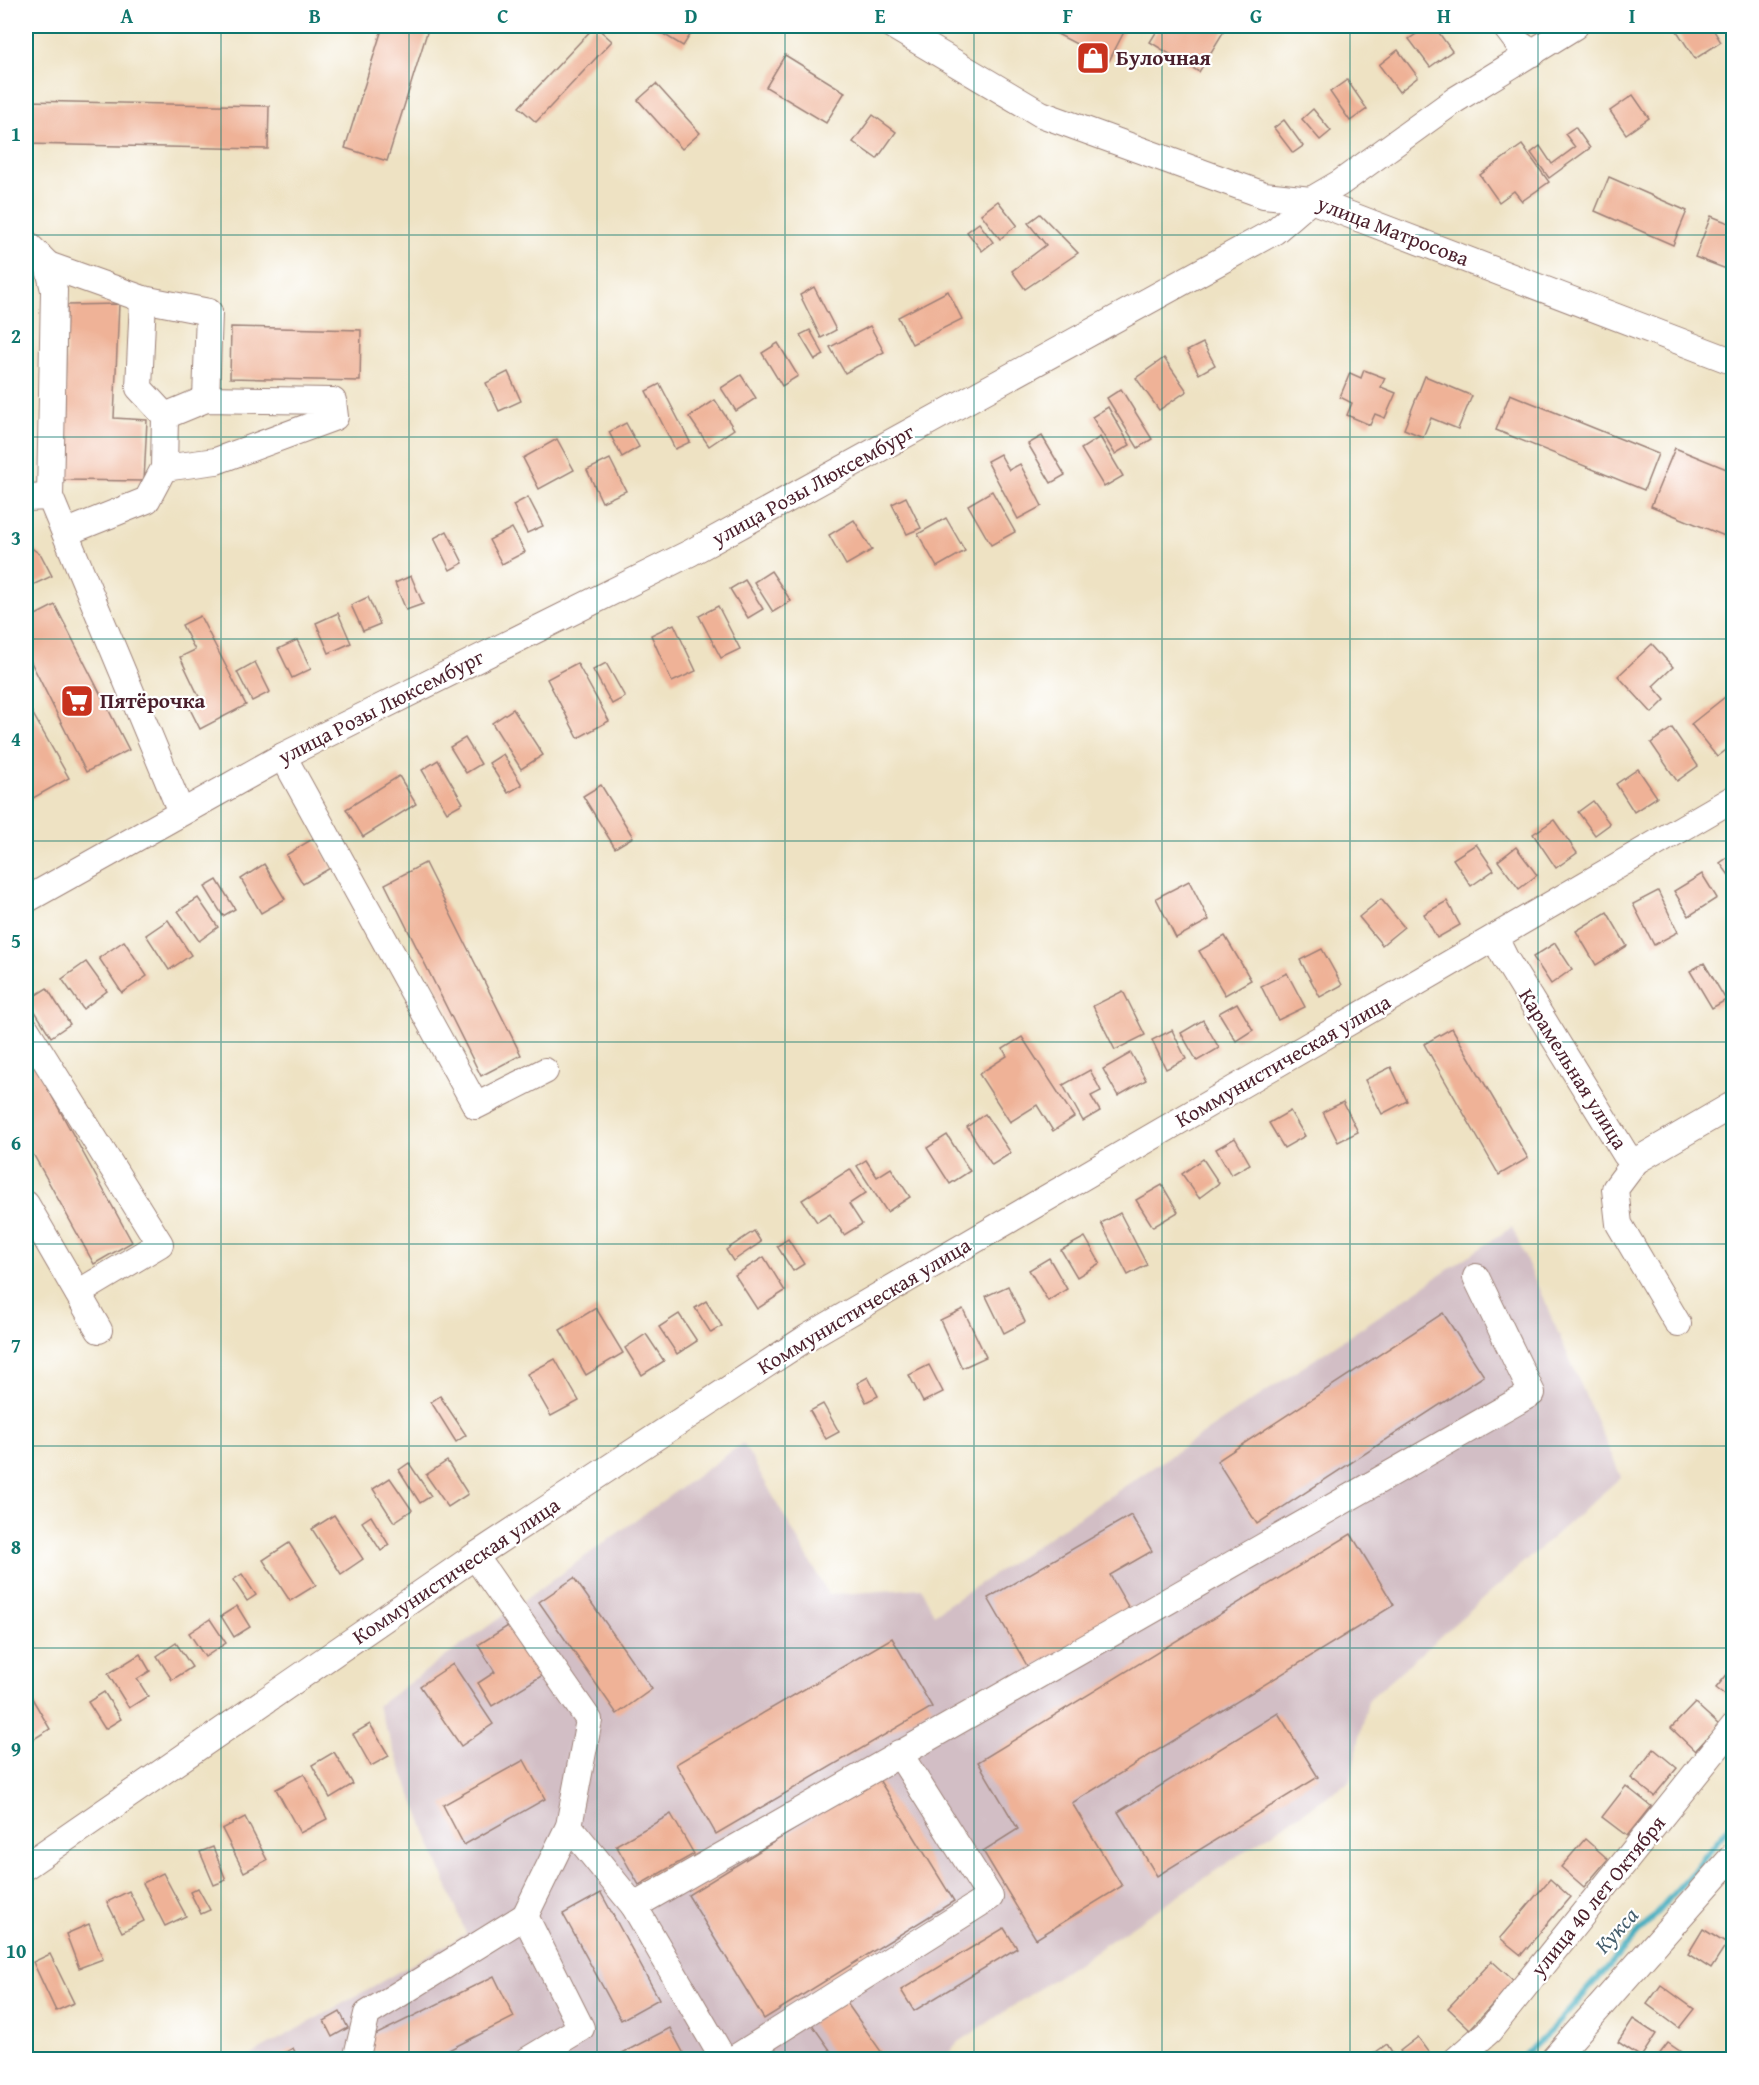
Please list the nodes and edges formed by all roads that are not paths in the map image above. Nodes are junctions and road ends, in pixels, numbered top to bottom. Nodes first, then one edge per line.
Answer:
1 (893, 26) edge
2 (1505, 26) edge
3 (1575, 26) edge
4 (1533, 53) junction
5 (1311, 200) junction
6 (26, 243) edge
7 (48, 265) junction
8 (143, 299) junction
9 (1734, 362) edge
10 (206, 399) junction
11 (165, 416) junction
12 (164, 468) junction
13 (38, 498) edge
14 (65, 533) junction
15 (283, 756) junction
16 (1734, 798) edge
17 (181, 812) junction
18 (26, 900) edge
19 (1495, 938) junction
20 (26, 1029) edge
21 (545, 1071) dead end
22 (1734, 1104) edge
23 (1636, 1161) junction
24 (26, 1204) edge
25 (1476, 1277) dead end
26 (78, 1293) junction
27 (1678, 1324) dead end
28 (99, 1330) dead end
29 (475, 1556) junction
30 (1734, 1726) edge
31 (899, 1753) junction
32 (569, 1826) junction
33 (1734, 1854) edge
34 (26, 1866) edge
35 (634, 1906) junction
36 (525, 1916) junction
37 (356, 2060) edge
38 (528, 2060) edge
39 (724, 2060) edge
40 (732, 2060) edge
41 (1456, 2060) edge
42 (1553, 2060) edge

1 - 5 street, улица Матросова
2 - 4 street
3 - 4 street, улица Розы Люксембург
4 - 5 street, улица Розы Люксембург
5 - 9 street, улица Матросова
5 - 15 street, улица Розы Люксембург
6 - 7 street
7 - 8 street
7 - 13 street
8 - 10 street
8 - 11 street
10 - 11 street
10 - 12 street
11 - 12 street
12 - 14 street
13 - 14 street
14 - 17 street
15 - 17 street, улица Розы Люксембург
15 - 21 street
16 - 19 street, Коммунистическая улица
17 - 18 street, улица Розы Люксембург
19 - 23 street, Карамельная улица
19 - 29 street, Коммунистическая улица
20 - 26 street
22 - 23 street, Карамельная улица
23 - 27 street
24 - 26 street
25 - 31 street
26 - 28 street
29 - 32 street
29 - 34 street, Коммунистическая улица
30 - 41 street, улица 40 лет Октября
31 - 35 street
31 - 40 street
32 - 35 street
32 - 36 street
33 - 42 street
35 - 39 street
36 - 37 street
36 - 38 street

